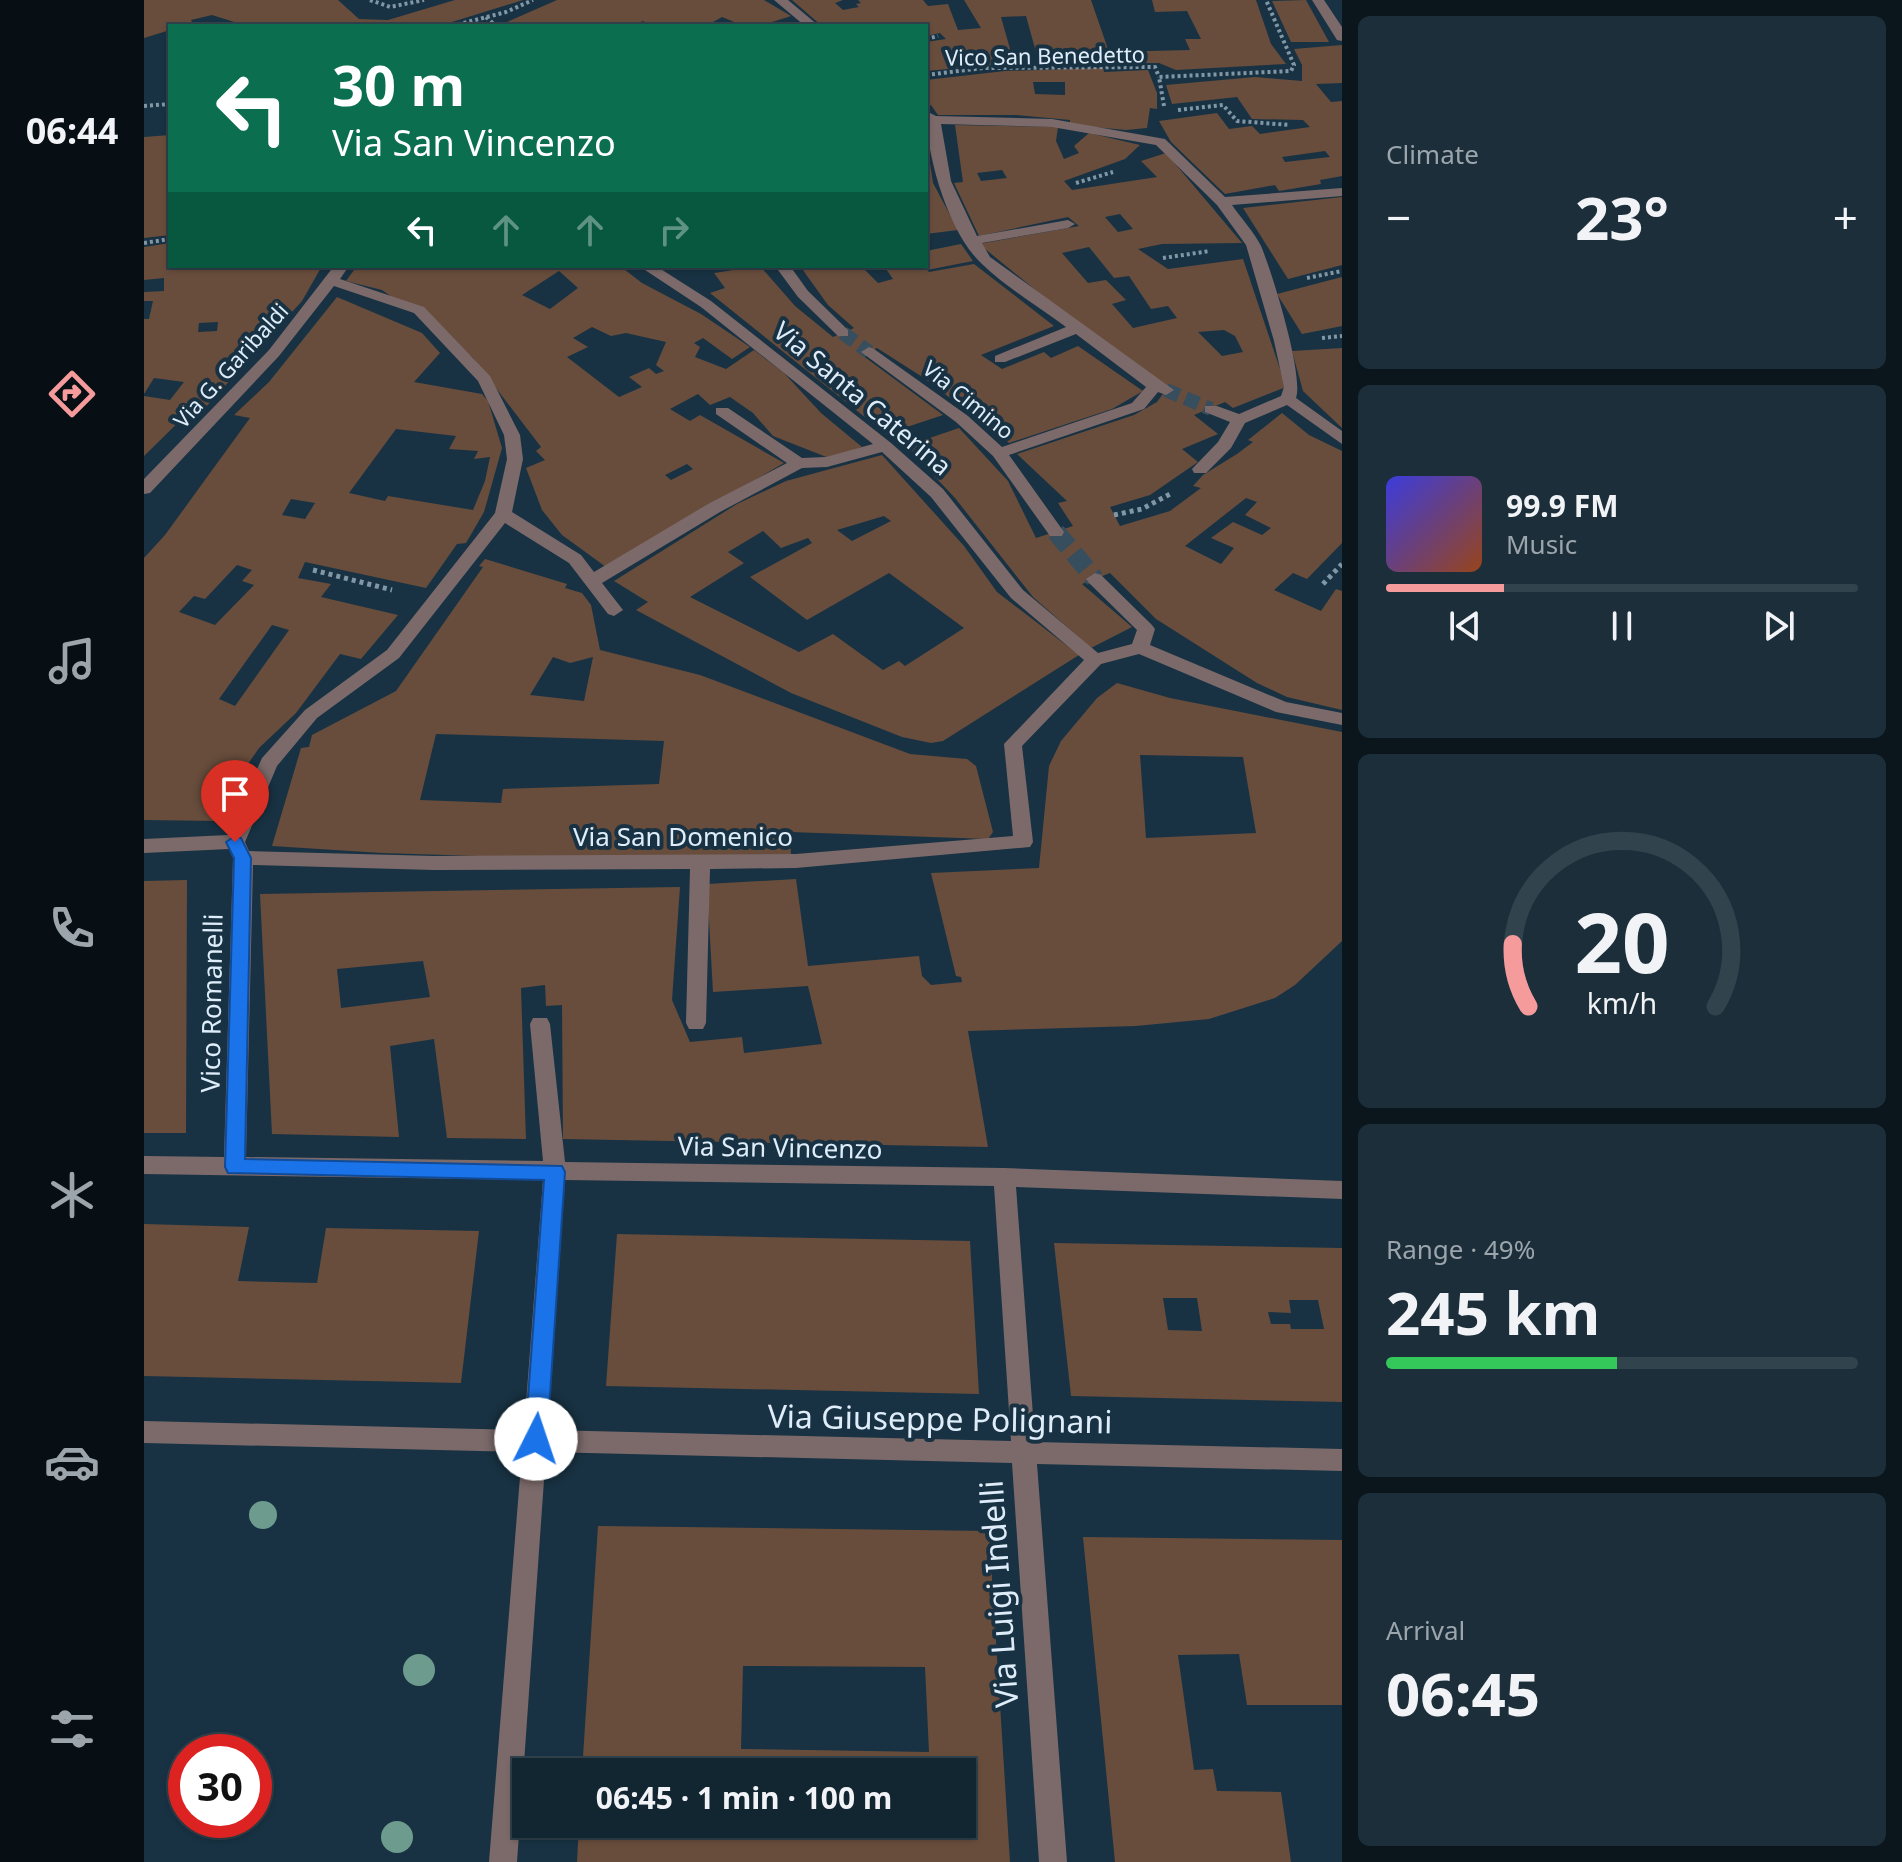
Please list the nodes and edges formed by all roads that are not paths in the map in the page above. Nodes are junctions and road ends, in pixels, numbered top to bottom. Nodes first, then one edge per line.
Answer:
1 (780, 0) edge
2 (1318, 0) edge
3 (811, 24) edge
4 (1342, 37) edge
5 (929, 118) edge
6 (1342, 192) edge
7 (1222, 202) junction
8 (1068, 224) dead end
9 (971, 241) junction
10 (341, 268) edge
11 (649, 268) edge
12 (784, 268) edge
13 (332, 281) junction
14 (1076, 329) junction
15 (843, 333) tunnel mouth
16 (869, 352) tunnel mouth
17 (1000, 359) dead end
18 (1288, 399) junction
19 (1211, 409) tunnel mouth
20 (722, 411) dead end
21 (1239, 420) junction
22 (1342, 439) edge
23 (885, 446) junction
24 (999, 453) junction
25 (799, 463) junction
26 (1200, 469) road end
27 (144, 489) edge
28 (503, 514) junction
29 (1056, 532) tunnel mouth
30 (1095, 579) tunnel mouth
31 (592, 581) junction
32 (614, 610) dead end
33 (1140, 648) junction
34 (1095, 660) junction
35 (1342, 719) edge
36 (144, 846) edge
37 (239, 850) junction
38 (700, 862) junction
39 (696, 1023) dead end
40 (540, 1024) dead end
41 (144, 1165) edge
42 (235, 1167) junction
43 (555, 1172) junction
44 (1004, 1177) junction
45 (1342, 1190) edge
46 (144, 1432) edge
47 (536, 1439) junction
48 (1022, 1452) junction
49 (1342, 1460) edge
50 (503, 1862) edge
51 (1053, 1862) edge

1 - 3 street
2 - 4 street
5 - 7 street
5 - 9 street
6 - 7 street
7 - 18 street
8 - 9 street
9 - 14 street
10 - 13 street, Via G. Garibaldi
11 - 23 street, Via Santa Caterina
12 - 15 street
13 - 27 street, Via G. Garibaldi
13 - 28 street
14 - 17 street
14 - 24 street
16 - 24 street, Via Cimino
18 - 21 street
18 - 22 street
19 - 21 street
20 - 25 street
21 - 26 street
23 - 25 street
23 - 34 street, Via Santa Caterina
24 - 29 street, Via Cimino
25 - 31 street
28 - 31 street
28 - 37 street
30 - 33 street
31 - 32 street
33 - 34 street
33 - 35 street
34 - 38 street, Via San Domenico
36 - 37 street, Via San Domenico
37 - 38 street, Via San Domenico
37 - 42 street, Vico Romanelli
38 - 39 street
40 - 43 street
41 - 42 street, Via San Vincenzo
42 - 43 street, Via San Vincenzo
43 - 44 street, Via San Vincenzo
43 - 47 street
44 - 45 street, Via San Vincenzo
44 - 48 street, Via Luigi Indelli
46 - 47 street, Via Giuseppe Polignani
47 - 48 street, Via Giuseppe Polignani
47 - 50 street
48 - 49 street, Via Giuseppe Polignani
48 - 51 street, Via Luigi Indelli

